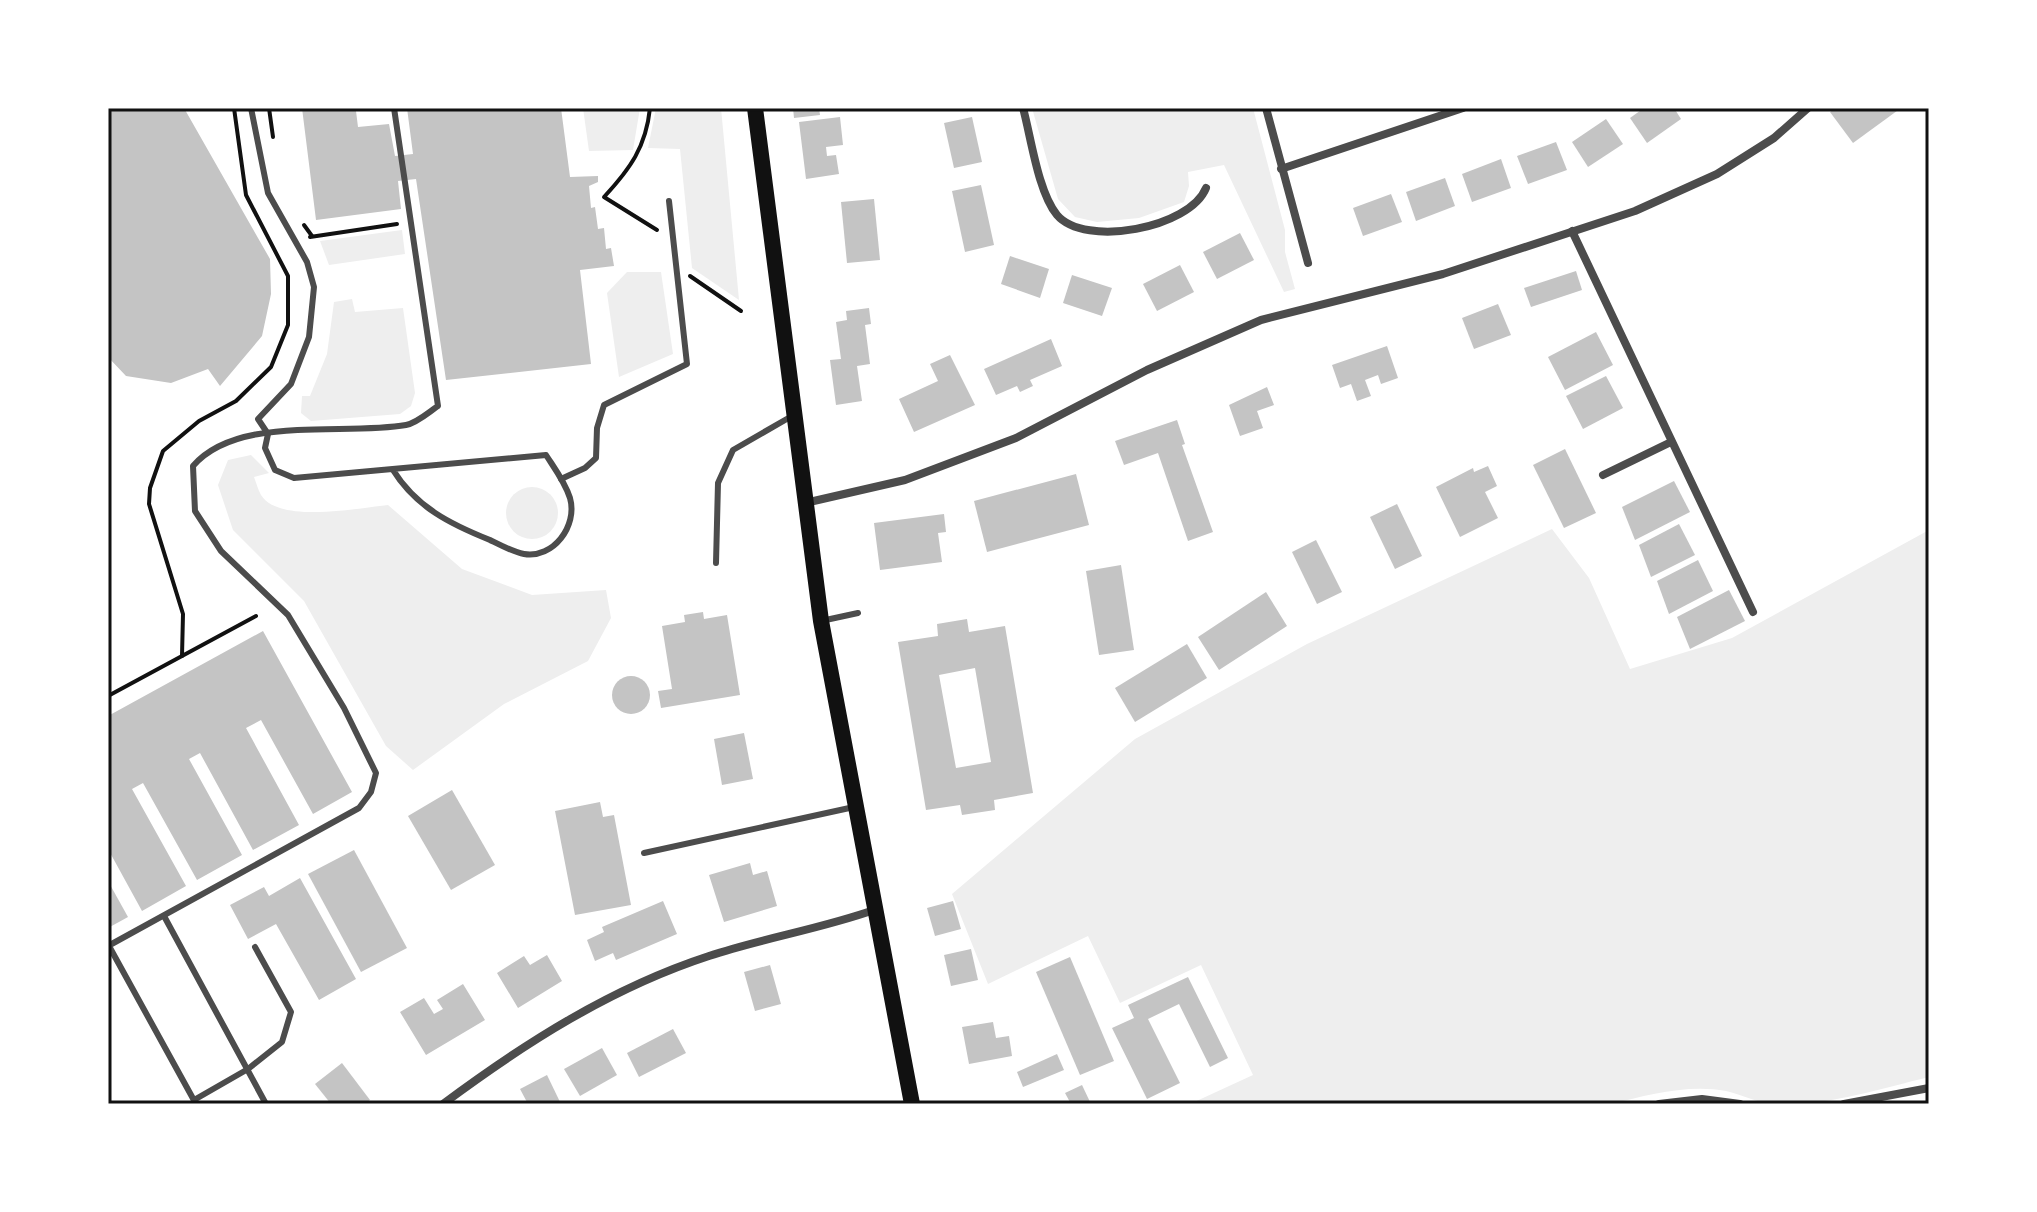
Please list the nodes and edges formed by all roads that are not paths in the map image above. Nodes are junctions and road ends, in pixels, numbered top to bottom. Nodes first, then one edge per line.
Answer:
1 (251, 108) edge
2 (394, 108) edge
3 (755, 108) edge
4 (1023, 108) edge
5 (1266, 108) edge
6 (1463, 108) edge
7 (1808, 108) edge
8 (1281, 169) junction
9 (1206, 188) dead end
10 (669, 201) dead end
11 (1572, 231) junction
12 (1308, 263) dead end
13 (793, 416) junction
14 (268, 434) junction
15 (1671, 442) junction
16 (393, 470) junction
17 (1603, 475) dead end
18 (561, 479) junction
19 (805, 503) junction
20 (716, 563) dead end
21 (1753, 612) dead end
22 (858, 613) dead end
23 (821, 621) junction
24 (854, 807) junction
25 (644, 853) dead end
26 (874, 910) junction
27 (164, 916) junction
28 (109, 946) edge
29 (255, 947) dead end
30 (248, 1069) junction
31 (1929, 1088) edge
32 (195, 1102) edge
33 (266, 1104) edge
34 (443, 1104) edge
35 (912, 1104) edge
36 (1659, 1104) edge
37 (1740, 1104) edge
38 (1844, 1104) edge

1 - 14 lane
2 - 14 lane
3 - 13 main road
4 - 9 street
5 - 8 street
6 - 8 street
7 - 11 street
8 - 12 street
10 - 18 lane
11 - 15 street
11 - 19 street
13 - 19 main road
13 - 20 lane
14 - 16 lane
14 - 27 lane
15 - 17 street
15 - 21 street
16 - 18 lane
16 - 18 lane
19 - 23 main road
22 - 23 lane
23 - 24 main road
24 - 25 lane
24 - 26 main road
26 - 34 street
26 - 35 main road
27 - 28 lane
27 - 30 lane
28 - 32 lane
29 - 30 lane
30 - 32 lane
30 - 33 lane
31 - 38 street
36 - 37 street

